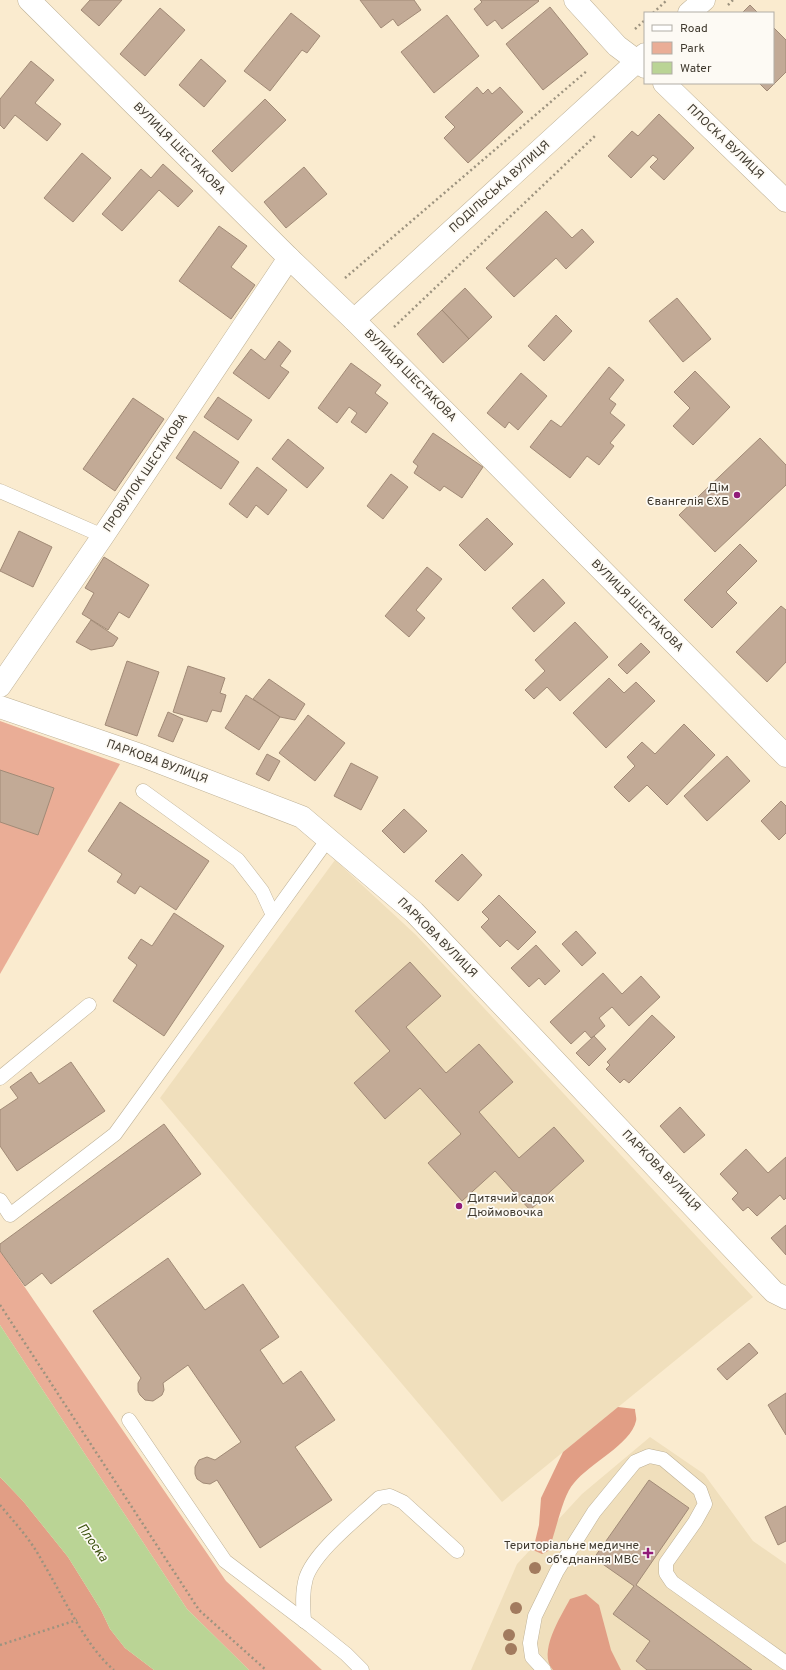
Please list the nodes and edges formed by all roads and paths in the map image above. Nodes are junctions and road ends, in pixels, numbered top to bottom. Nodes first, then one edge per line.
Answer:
1 (29, 0) edge
2 (574, 0) edge
3 (667, 0) edge
4 (704, 0) edge
5 (654, 12) edge
6 (691, 12) edge
7 (644, 21) edge
8 (617, 46) junction
9 (642, 61) edge
10 (665, 84) edge
11 (599, 132) dead end
12 (786, 201) edge
13 (289, 258) junction
14 (328, 293) junction
15 (354, 320) junction
16 (377, 343) junction
17 (0, 491) edge
18 (103, 536) junction
19 (0, 686) edge
20 (0, 707) edge
21 (786, 756) edge
22 (143, 791) dead end
23 (328, 838) junction
24 (272, 913) junction
25 (89, 1005) dead end
26 (0, 1078) edge
27 (0, 1200) edge
28 (786, 1298) edge
29 (0, 1305) edge
30 (129, 1420) dead end
31 (0, 1505) edge
32 (457, 1551) dead end
33 (77, 1620) junction
34 (304, 1621) junction
35 (0, 1645) edge
36 (786, 1663) edge
37 (114, 1670) edge
38 (266, 1670) edge
39 (362, 1670) edge
40 (544, 1670) edge

1 - 13 street, ВУЛИЦЯ ШЕСТАКОВА
2 - 8 street
3 - 5 path
4 - 6 street
7 - 8 path
8 - 9 street
8 - 14 path
9 - 15 street, ПОДІЛЬСЬКА ВУЛИЦЯ
10 - 12 street, ПЛОСКА ВУЛИЦЯ
11 - 16 path
13 - 14 street, ВУЛИЦЯ ШЕСТАКОВА
13 - 18 street, ПРОВУЛОК ШЕСТАКОВА
14 - 15 street, ВУЛИЦЯ ШЕСТАКОВА
15 - 16 street, ВУЛИЦЯ ШЕСТАКОВА
16 - 21 street, ВУЛИЦЯ ШЕСТАКОВА
17 - 18 lane
18 - 19 street, ПРОВУЛОК ШЕСТАКОВА
20 - 23 street, ПАРКОВА ВУЛИЦЯ
22 - 24 lane
23 - 24 lane
23 - 28 street, ПАРКОВА ВУЛИЦЯ
24 - 27 lane
25 - 26 lane
29 - 38 path
30 - 34 lane
31 - 33 path
32 - 34 lane
33 - 35 path
33 - 37 path
34 - 39 lane
36 - 40 lane

